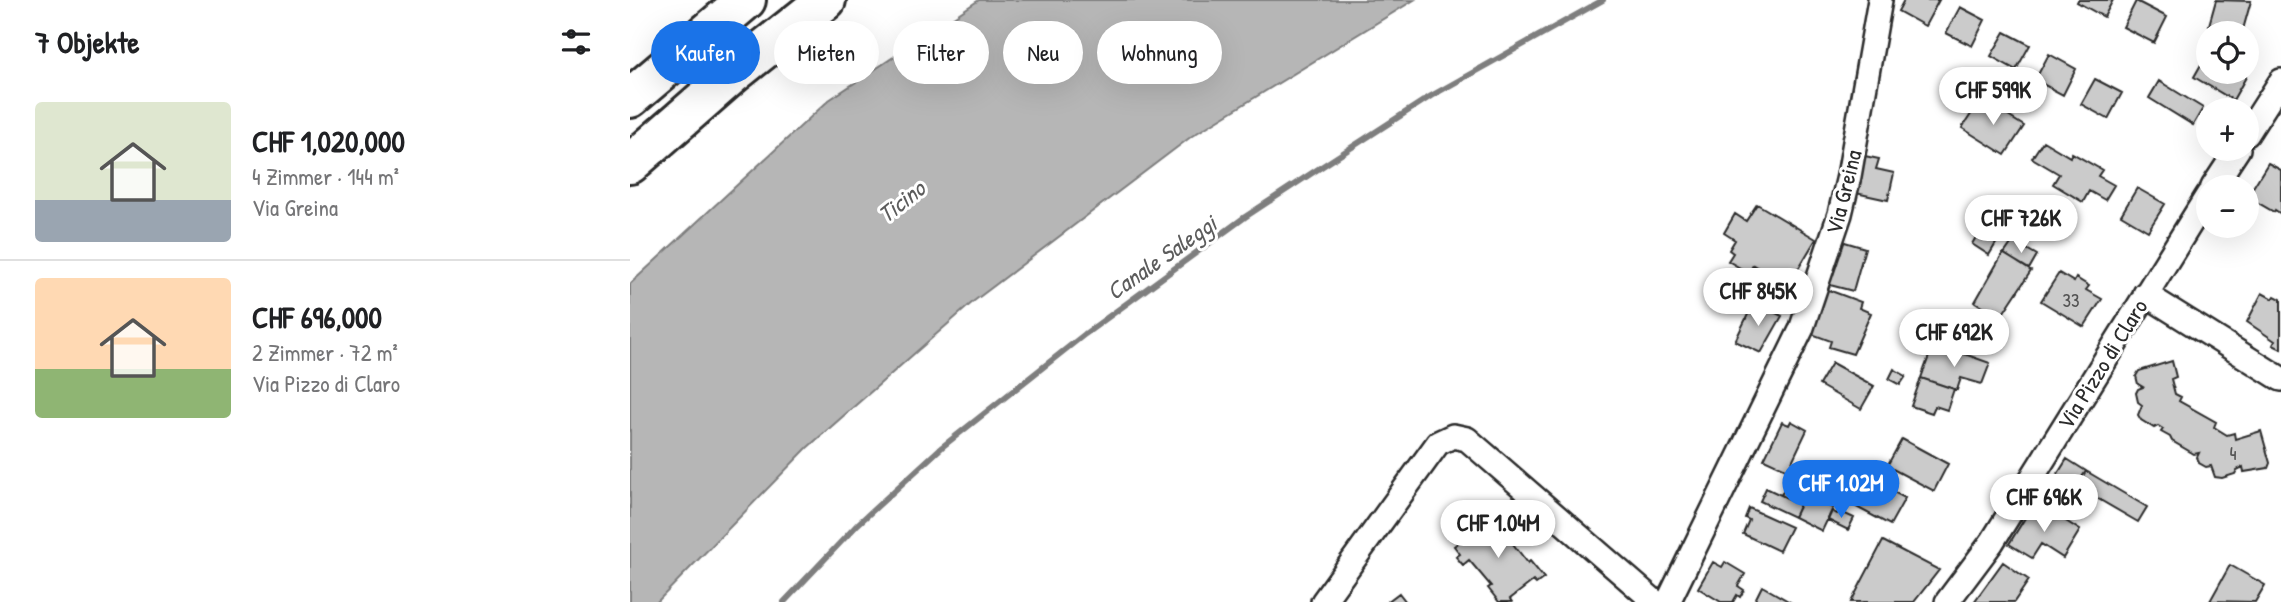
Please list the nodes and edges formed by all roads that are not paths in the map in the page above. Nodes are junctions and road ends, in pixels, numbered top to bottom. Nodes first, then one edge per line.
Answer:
1 (746, 0) edge
2 (826, 0) edge
3 (1880, 0) edge
4 (2281, 80) edge
5 (630, 98) edge
6 (2259, 115) edge
7 (630, 164) edge
8 (2196, 214) edge
9 (2145, 294) junction
10 (2281, 379) edge
11 (1323, 602) edge
12 (1655, 602) edge
13 (1668, 602) edge
14 (1947, 602) edge

1 - 5 highway
2 - 7 highway
3 - 13 street, Via Greina
4 - 6 street
8 - 9 street, Via Pizzo di Claro
9 - 10 street
9 - 14 street, Via Pizzo di Claro
11 - 12 street

